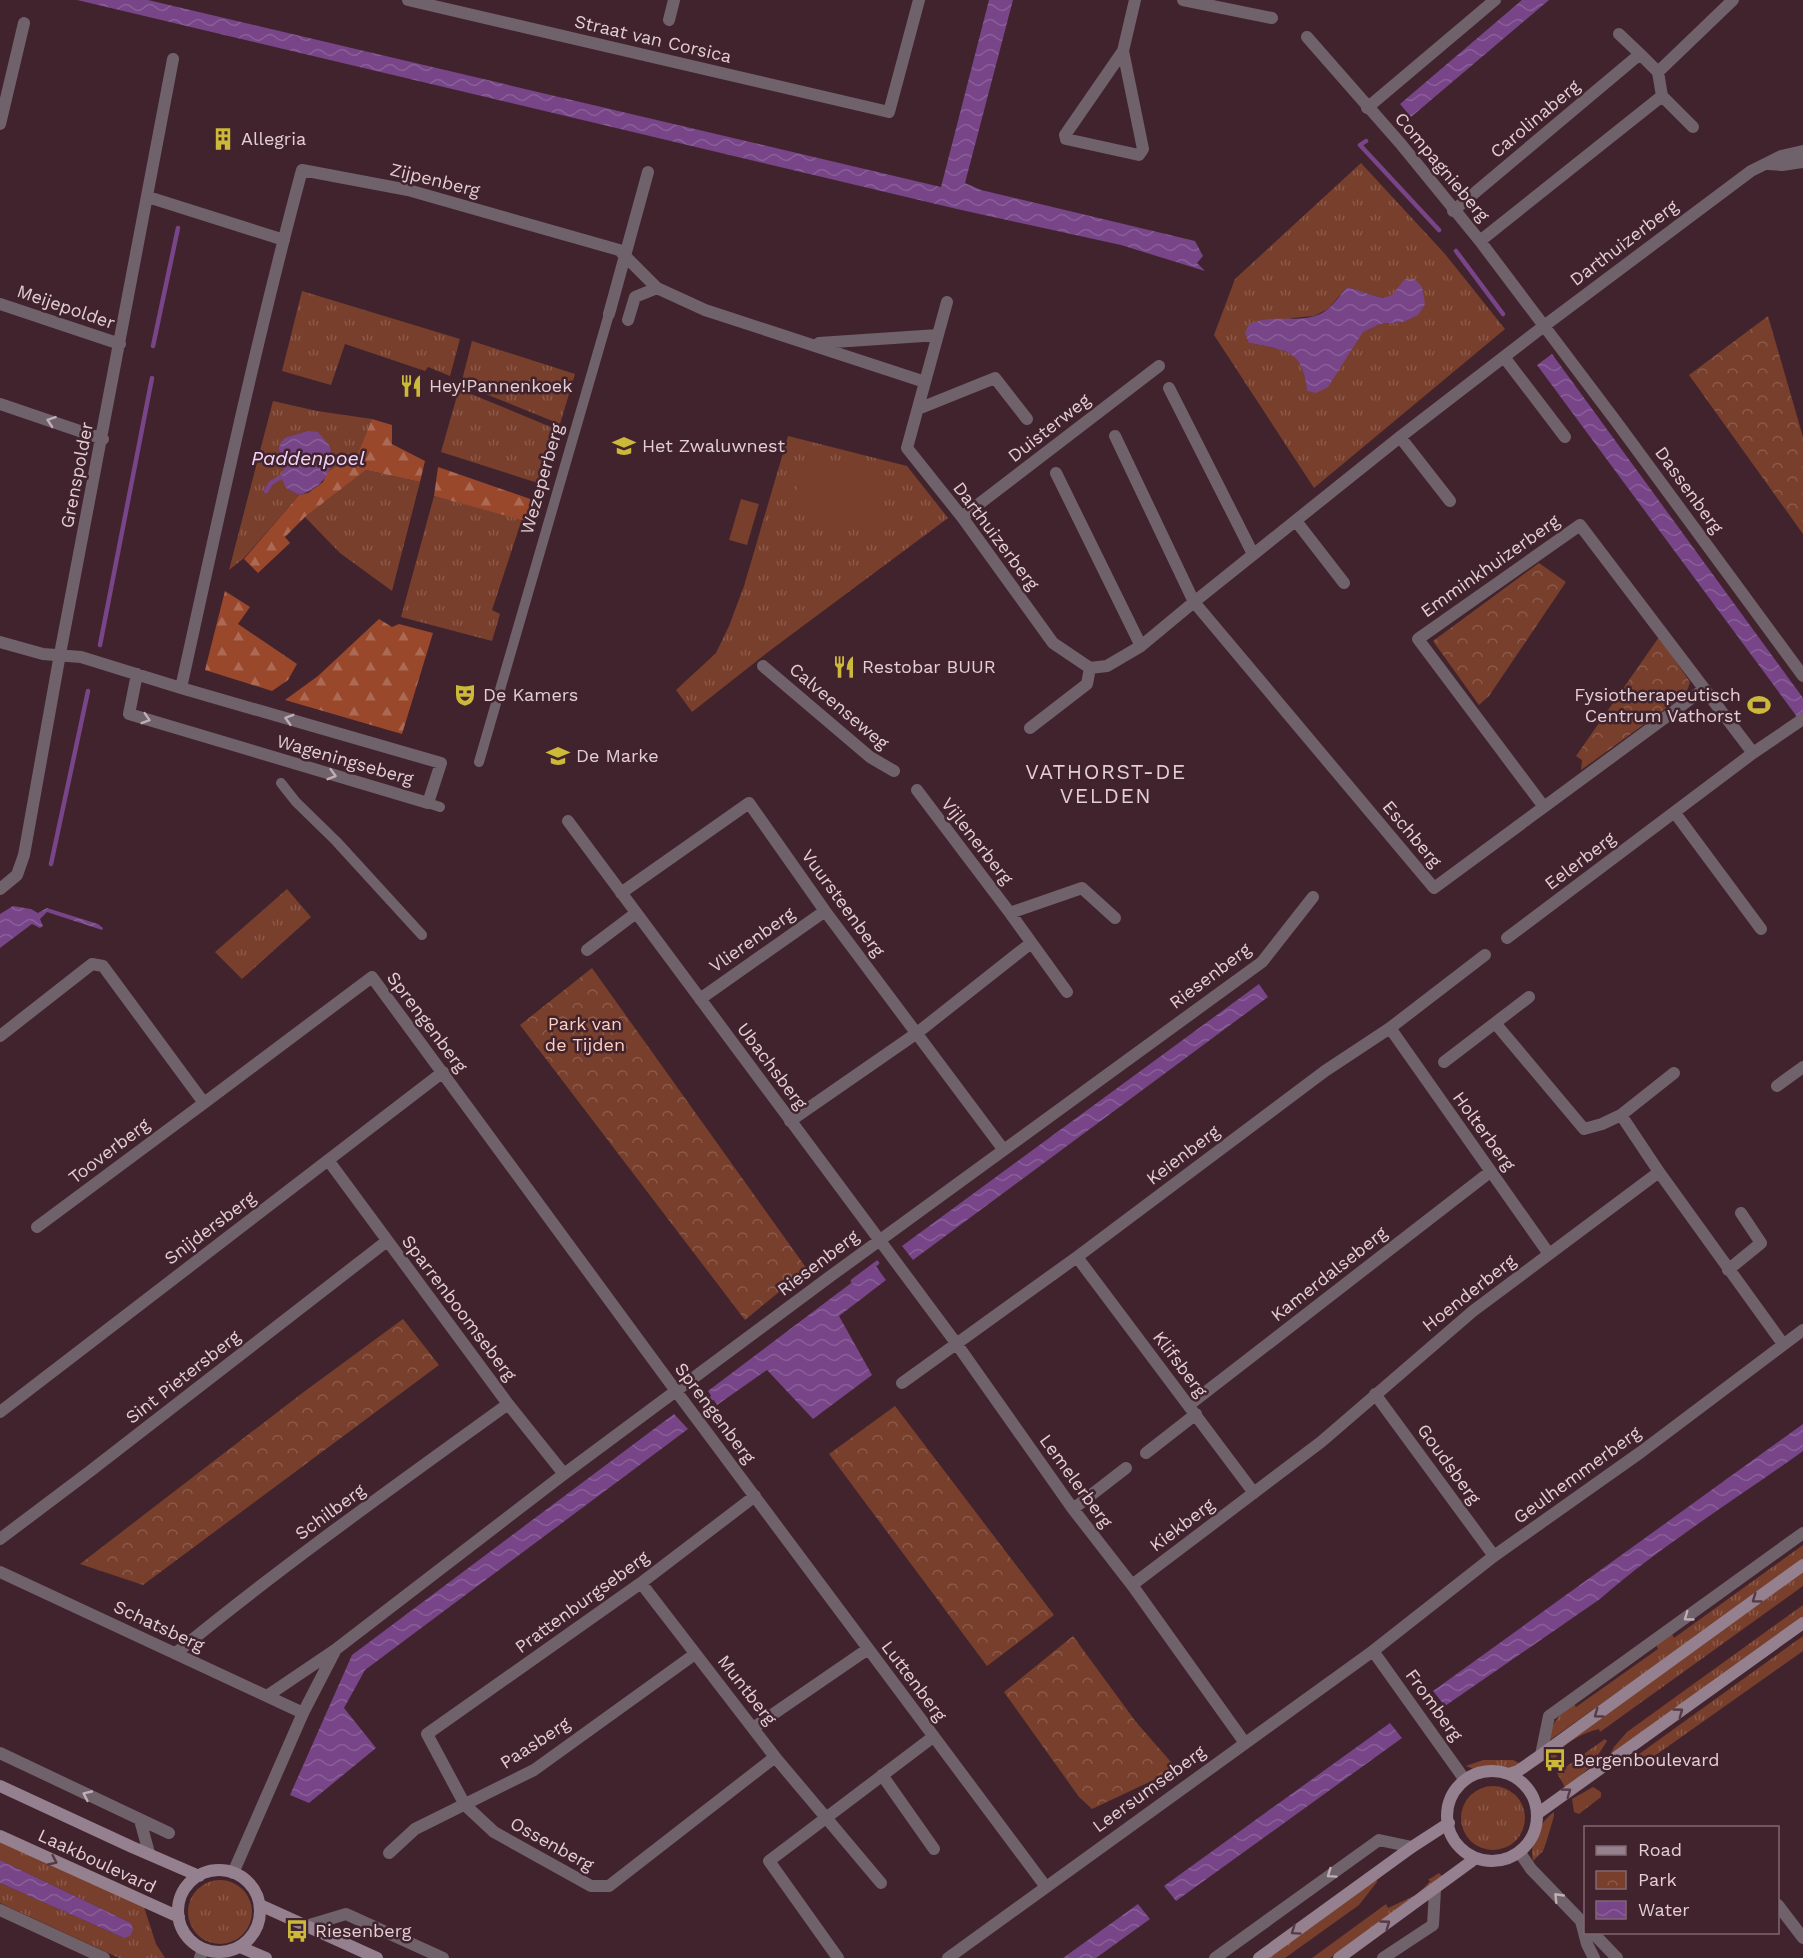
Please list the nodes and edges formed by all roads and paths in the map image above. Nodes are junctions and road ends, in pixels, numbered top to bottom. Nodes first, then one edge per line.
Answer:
1 (408, 0) edge
2 (674, 0) edge
3 (919, 0) edge
4 (1135, 0) edge
5 (1183, 0) edge
6 (1495, 0) edge
7 (1732, 0) edge
8 (426, 2) edge
9 (1272, 18) dead end
10 (669, 20) dead end
11 (24, 23) dead end
12 (1619, 34) dead end
13 (1306, 37) dead end
14 (1123, 51) junction
15 (1640, 54) junction
16 (173, 59) dead end
17 (1658, 72) junction
18 (1662, 96) junction
19 (1367, 108) junction
20 (0, 124) edge
21 (1693, 127) dead end
22 (1803, 151) edge
23 (1803, 162) edge
24 (1769, 164) junction
25 (648, 172) dead end
26 (148, 197) junction
27 (1453, 211) junction
28 (284, 240) junction
29 (1480, 241) junction
30 (624, 255) junction
31 (657, 288) junction
32 (946, 302) dead end
33 (0, 304) edge
34 (609, 314) joint
35 (628, 320) dead end
36 (1544, 326) junction
37 (938, 335) junction
38 (120, 344) junction
39 (811, 344) junction
40 (1504, 357) junction
41 (1159, 366) dead end
42 (925, 382) junction
43 (1169, 388) dead end
44 (0, 404) edge
45 (918, 409) junction
46 (1027, 419) dead end
47 (1115, 436) dead end
48 (1400, 437) junction
49 (1565, 437) dead end
50 (103, 439) junction
51 (1056, 473) dead end
52 (1450, 501) dead end
53 (962, 517) junction
54 (1296, 521) junction
55 (1253, 554) junction
56 (1344, 583) dead end
57 (1194, 602) junction
58 (0, 642) edge
59 (1141, 646) junction
60 (60, 654) junction
61 (763, 666) dead end
62 (1089, 668) junction
63 (136, 674) junction
64 (1803, 676) edge
65 (181, 688) junction
66 (1704, 689) junction
67 (1803, 719) edge
68 (1030, 728) dead end
69 (1753, 753) junction
70 (479, 762) dead end
71 (894, 771) dead end
72 (281, 783) dead end
73 (917, 789) dead end
74 (1544, 807) junction
75 (1675, 813) junction
76 (568, 821) dead end
77 (0, 890) edge
78 (621, 893) junction
79 (1313, 897) dead end
80 (825, 911) junction
81 (636, 913) junction
82 (1010, 913) junction
83 (1115, 918) dead end
84 (1761, 929) dead end
85 (422, 935) dead end
86 (1507, 938) dead end
87 (1031, 943) junction
88 (587, 950) dead end
89 (1485, 955) dead end
90 (1067, 992) dead end
91 (1529, 997) dead end
92 (700, 999) junction
93 (1495, 1023) junction
94 (1390, 1028) junction
95 (917, 1033) junction
96 (0, 1036) edge
97 (1444, 1062) dead end
98 (1803, 1067) edge
99 (443, 1072) junction
100 (1674, 1073) dead end
101 (1777, 1086) dead end
102 (204, 1103) junction
103 (1621, 1115) junction
104 (790, 1120) junction
105 (1003, 1149) junction
106 (328, 1160) junction
107 (1490, 1172) junction
108 (1659, 1172) junction
109 (1741, 1213) dead end
110 (37, 1227) dead end
111 (387, 1241) junction
112 (879, 1241) junction
113 (1549, 1254) junction
114 (1077, 1257) junction
115 (1728, 1270) junction
116 (1803, 1330) edge
117 (956, 1343) junction
118 (1783, 1344) junction
119 (902, 1383) dead end
120 (676, 1391) junction
121 (1375, 1394) junction
122 (508, 1404) junction
123 (1193, 1409) junction
124 (0, 1412) edge
125 (1146, 1453) dead end
126 (1126, 1468) dead end
127 (564, 1474) junction
128 (1254, 1492) junction
129 (755, 1496) junction
130 (1073, 1509) junction
131 (1803, 1533) edge
132 (0, 1539) edge
133 (1494, 1556) junction
134 (1803, 1565) edge
135 (0, 1572) edge
136 (641, 1583) junction
137 (1132, 1586) junction
138 (1803, 1623) edge
139 (868, 1649) junction
140 (335, 1650) junction
141 (1373, 1651) junction
142 (176, 1653) junction
143 (695, 1653) junction
144 (267, 1696) junction
145 (303, 1713) junction
146 (753, 1728) junction
147 (427, 1734) joint
148 (933, 1737) junction
149 (1245, 1743) junction
150 (0, 1753) edge
151 (1541, 1755) junction
152 (775, 1756) junction
153 (1509, 1774) junction
154 (882, 1775) junction
155 (1465, 1780) junction
156 (0, 1786) edge
157 (465, 1805) junction
158 (1537, 1814) junction
159 (826, 1818) junction
160 (140, 1820) junction
161 (1449, 1822) junction
162 (169, 1833) dead end
163 (0, 1836) edge
164 (1412, 1847) junction
165 (934, 1849) dead end
166 (1520, 1852) junction
167 (149, 1853) junction
168 (389, 1853) dead end
169 (1476, 1858) junction
170 (233, 1873) junction
171 (200, 1876) junction
172 (881, 1883) dead end
173 (1046, 1887) junction
174 (1435, 1890) junction
175 (260, 1905) junction
176 (1779, 1906) edge
177 (0, 1910) edge
178 (179, 1917) junction
179 (1583, 1923) edge
180 (306, 1926) junction
181 (1585, 1934) edge
182 (1594, 1934) edge
183 (1803, 1938) edge
184 (240, 1947) junction
185 (202, 1954) edge
186 (104, 1958) edge
187 (266, 1958) edge
188 (377, 1958) edge
189 (443, 1958) edge
190 (838, 1958) edge
191 (948, 1958) edge
192 (1215, 1958) edge
193 (1258, 1958) edge
194 (1339, 1958) edge
195 (1383, 1958) edge
196 (1594, 1958) edge
197 (1617, 1958) edge

1 - 8 street, Straat van Corsica
2 - 10 street
3 - 8 street, Straat van Corsica
4 - 14 street
5 - 9 street
6 - 19 street
7 - 17 street
11 - 20 street
12 - 15 street
13 - 19 street, Compagnieberg
14 - 14 street
15 - 17 street
15 - 27 street, Carolinaberg
16 - 26 street, Grenspolder
17 - 18 street
18 - 21 street
18 - 29 street
19 - 27 street, Compagnieberg
22 - 24 street, Darthuizerberg
23 - 24 street, Darthuizerberg
24 - 36 street, Darthuizerberg
25 - 30 street, Wezeperberg
26 - 28 street
26 - 38 street, Grenspolder
27 - 29 street, Compagnieberg
28 - 30 street, Zijpenberg
28 - 65 street, Zijpenberg
29 - 36 street, Compagnieberg
30 - 31 street
30 - 34 street, Wezeperberg
31 - 35 street
31 - 39 street
32 - 37 street, Darthuizerberg
33 - 38 street, Meijepolder
34 - 70 street, Wezeperberg
36 - 40 street, Darthuizerberg
36 - 64 street, Dassenberg
37 - 39 street
37 - 42 street, Darthuizerberg
38 - 50 street, Grenspolder
39 - 42 street
40 - 48 street, Darthuizerberg
40 - 49 street
41 - 53 street, Duisterweg
42 - 45 street, Darthuizerberg
43 - 55 street
50 -> 44 street
45 - 46 street
45 - 53 street, Darthuizerberg
47 - 57 street
48 - 52 street
48 - 54 street, Darthuizerberg
50 - 60 street, Grenspolder
51 - 59 street
53 - 62 street, Darthuizerberg
54 - 55 street, Darthuizerberg
54 - 56 street
55 - 57 street, Darthuizerberg
57 - 59 street, Darthuizerberg
57 - 74 street, Eschberg
58 - 60 street, Wageningseberg
59 - 62 street, Darthuizerberg
60 - 63 street, Wageningseberg
60 - 77 street, Grenspolder
61 - 71 street, Calveenseweg
62 - 68 street
63 - 65 street, Wageningseberg
63 -> 65 street, Wageningseberg
66 - 69 street, Emminkhuizerberg
66 - 74 street, Eschberg
66 - 74 street, Emminkhuizerberg
67 - 69 street, Eelerberg
69 - 75 street, Eelerberg
72 - 85 street
73 - 82 street, Vijlenerberg
75 - 84 street
75 - 86 street, Eelerberg
76 - 78 street, Ubachsberg
78 - 80 street, Vuursteenberg
78 - 81 street, Ubachsberg
79 - 105 street, Riesenberg
80 - 92 street, Vlierenberg
80 - 95 street, Vuursteenberg
81 - 88 street
81 - 92 street, Ubachsberg
82 - 83 street, Vijlenerberg
82 - 87 street, Vijlenerberg
87 - 90 street, Vijlenerberg
87 - 95 street
89 - 94 street, Keienberg
91 - 93 street
92 - 104 street, Ubachsberg
93 - 97 street
93 - 103 street
94 - 107 street, Holterberg
94 - 114 street, Keienberg
95 - 104 street
95 - 105 street, Vuursteenberg
96 - 102 street
98 - 101 street
99 - 102 street, Sprengenberg
99 - 106 street, Snijdersberg
99 - 120 street, Sprengenberg
100 - 103 street
102 - 110 street, Tooverberg
103 - 108 street
104 - 112 street, Ubachsberg
105 - 112 street, Riesenberg
106 - 111 street, Sparrenboomseberg
106 - 124 street, Snijdersberg
107 - 113 street, Holterberg
107 - 123 street, Kamerdalseberg
108 - 113 street, Hoenderberg
108 - 115 street
109 - 115 street
111 - 122 street, Sparrenboomseberg
111 - 132 street, Sint Pietersberg
112 - 117 street, Lemelerberg
112 - 120 street, Riesenberg
113 - 121 street, Hoenderberg
114 - 117 street, Keienberg
114 - 123 street, Klifsberg
115 - 118 street
116 - 118 street, Geulhemmerberg
117 - 119 street, Keienberg
117 - 130 street, Lemelerberg
118 - 133 street, Geulhemmerberg
120 - 127 street, Riesenberg
120 - 129 street, Sprengenberg
121 - 128 street, Hoenderberg
121 - 133 street, Goudsberg
122 - 127 street, Sparrenboomseberg
122 - 142 street, Schilberg
123 - 125 street, Kamerdalseberg
123 - 128 street, Klifsberg
126 - 130 street
127 - 140 street, Riesenberg
128 - 137 street, Kiekberg
129 - 136 street, Prattenburgseberg
129 - 139 street, Luttenberg
130 - 137 street, Lemelerberg
131 -> 151 street
133 - 141 street, Geulhemmerberg
134 -> 151 main road
135 - 142 street, Schatsberg
136 - 143 street, Muntberg
136 - 147 street, Prattenburgseberg
137 - 149 street, Lemelerberg
158 -> 138 main road
139 - 146 street
139 - 148 street, Luttenberg
140 - 144 street, Riesenberg
140 - 145 street, Riesenberg
141 - 149 street, Leersumseberg
141 - 155 street, Fromberg
142 - 144 street, Schatsberg
143 - 146 street, Muntberg
143 - 157 street, Paasberg
144 - 145 street, Schatsberg
145 - 170 street, Riesenberg
146 - 152 street, Muntberg
147 - 157 street, Ossenberg
148 - 154 street
148 - 173 street, Luttenberg
149 - 173 street, Leersumseberg
160 -> 150 street
151 - 153 main road
152 - 157 street, Ossenberg
152 - 159 street, Muntberg
153 - 155 main road
153 - 158 main road
154 - 159 street
154 - 165 street
155 - 161 main road
156 - 167 main road, Laakboulevard
157 - 168 street, Paasberg
158 - 166 main road
159 - 172 street, Muntberg
159 - 190 street
160 - 162 street
160 - 167 street, Laakboulevard
161 - 164 main road
161 - 169 main road
163 -> 178 main road, Laakboulevard
164 -> 192 street
164 -> 193 main road
166 - 169 main road
179 -> 166 street
167 - 171 main road, Laakboulevard
169 - 174 main road
170 - 171 main road
170 - 175 main road
171 - 178 main road
173 - 191 street, Leersumseberg
194 -> 174 main road
174 - 195 street
175 - 180 main road
175 - 184 main road
176 - 183 street
177 - 186 street
178 - 185 main road
180 - 188 main road
180 - 189 street
181 - 196 street
182 - 197 street
184 - 185 main road
184 - 187 main road

